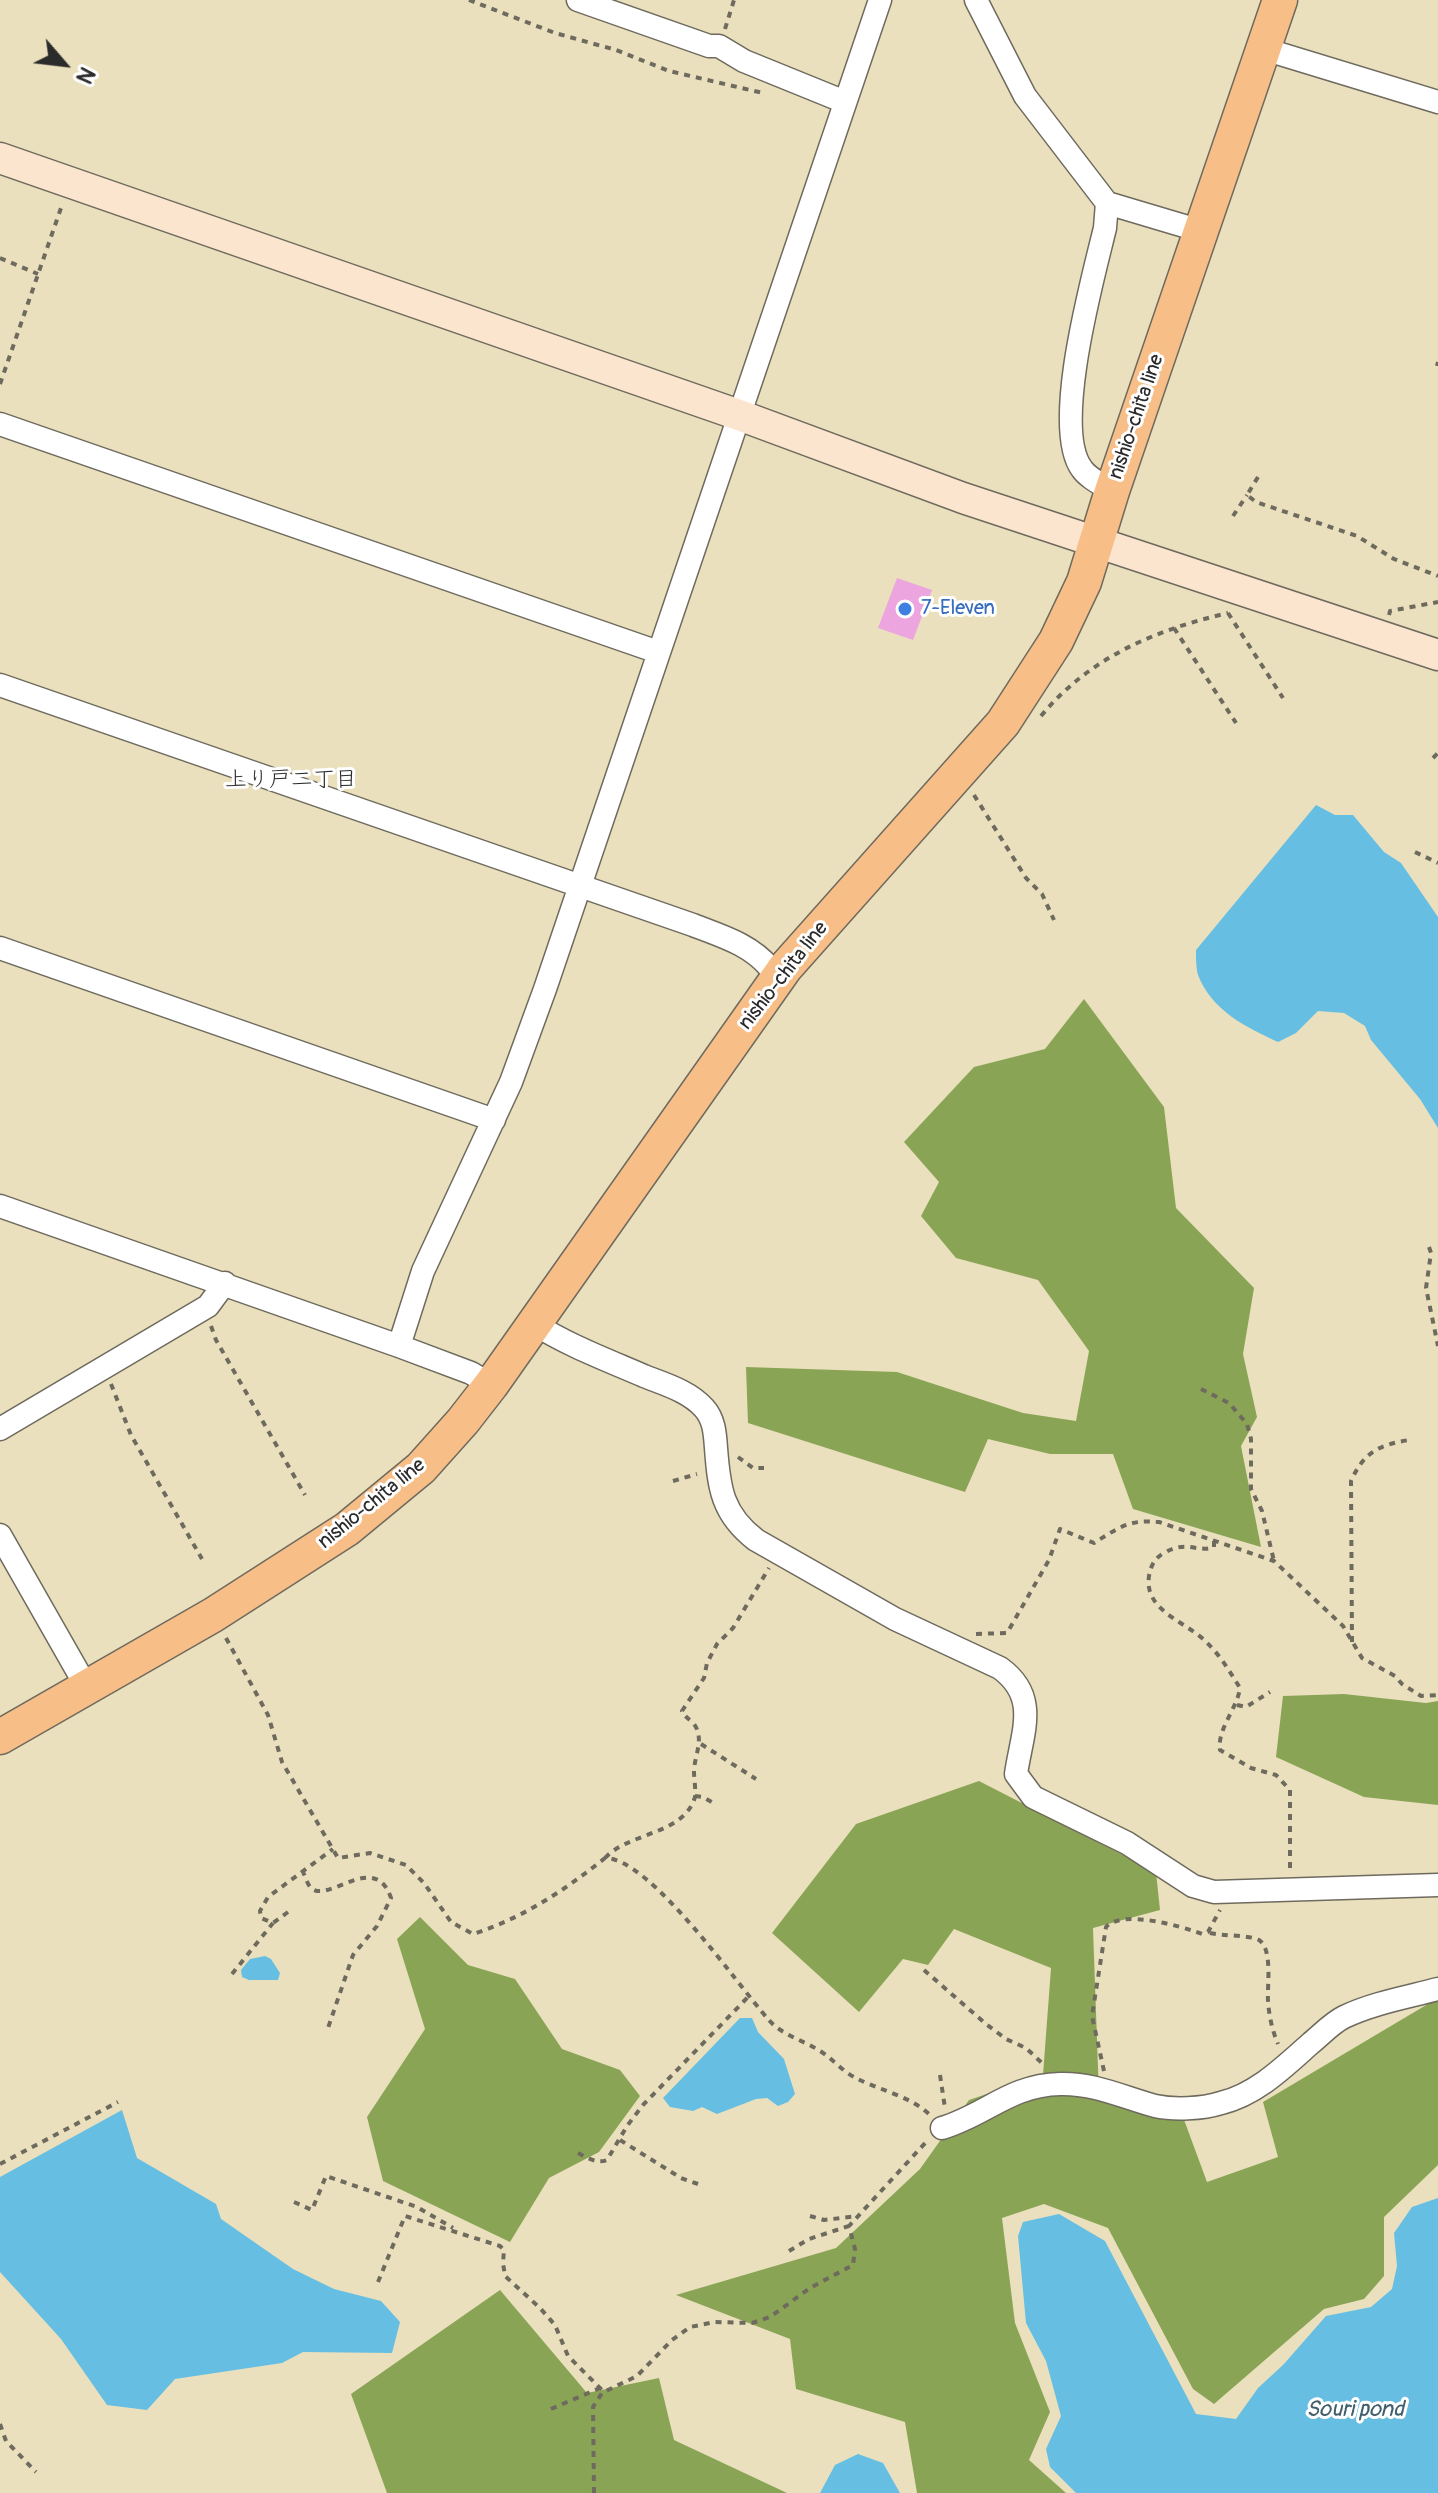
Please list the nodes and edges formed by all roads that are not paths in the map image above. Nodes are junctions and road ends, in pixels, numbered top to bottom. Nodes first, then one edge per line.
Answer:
1 (578, 0) edge
2 (880, 0) edge
3 (1280, 0) edge
4 (983, 6) edge
5 (1264, 49) junction
6 (845, 102) junction
7 (1438, 102) edge
8 (0, 158) edge
9 (1107, 203) junction
10 (1201, 231) junction
11 (739, 415) junction
12 (0, 424) edge
13 (1112, 491) junction
14 (1098, 541) junction
15 (658, 652) junction
16 (1438, 655) edge
17 (0, 685) edge
18 (579, 886) junction
19 (0, 948) edge
20 (785, 968) junction
21 (494, 1120) junction
22 (0, 1206) edge
23 (225, 1283) junction
24 (533, 1323) junction
25 (399, 1346) junction
26 (491, 1385) junction
27 (0, 1429) edge
28 (0, 1535) edge
29 (86, 1686) junction
30 (0, 1737) edge
31 (1438, 1885) edge
32 (1438, 1989) edge
33 (944, 2128) road end

1 - 6 street
2 - 6 street
3 - 5 main road, nishio-chita line
4 - 9 street
5 - 7 street
5 - 10 main road, nishio-chita line
6 - 11 street
8 - 11 street
9 - 10 street
9 - 13 street
10 - 13 main road, nishio-chita line
11 - 14 street
11 - 15 street
12 - 15 street
13 - 14 main road, nishio-chita line
14 - 16 street
14 - 20 main road, nishio-chita line
15 - 18 street
17 - 18 street
18 - 20 street
18 - 21 street
19 - 21 street
20 - 24 main road, nishio-chita line
21 - 25 street
22 - 23 street
23 - 25 street
23 - 27 street
24 - 26 main road, nishio-chita line
24 - 31 street
25 - 26 street
26 - 29 main road, nishio-chita line
28 - 29 street
29 - 30 main road, nishio-chita line
32 - 33 street

